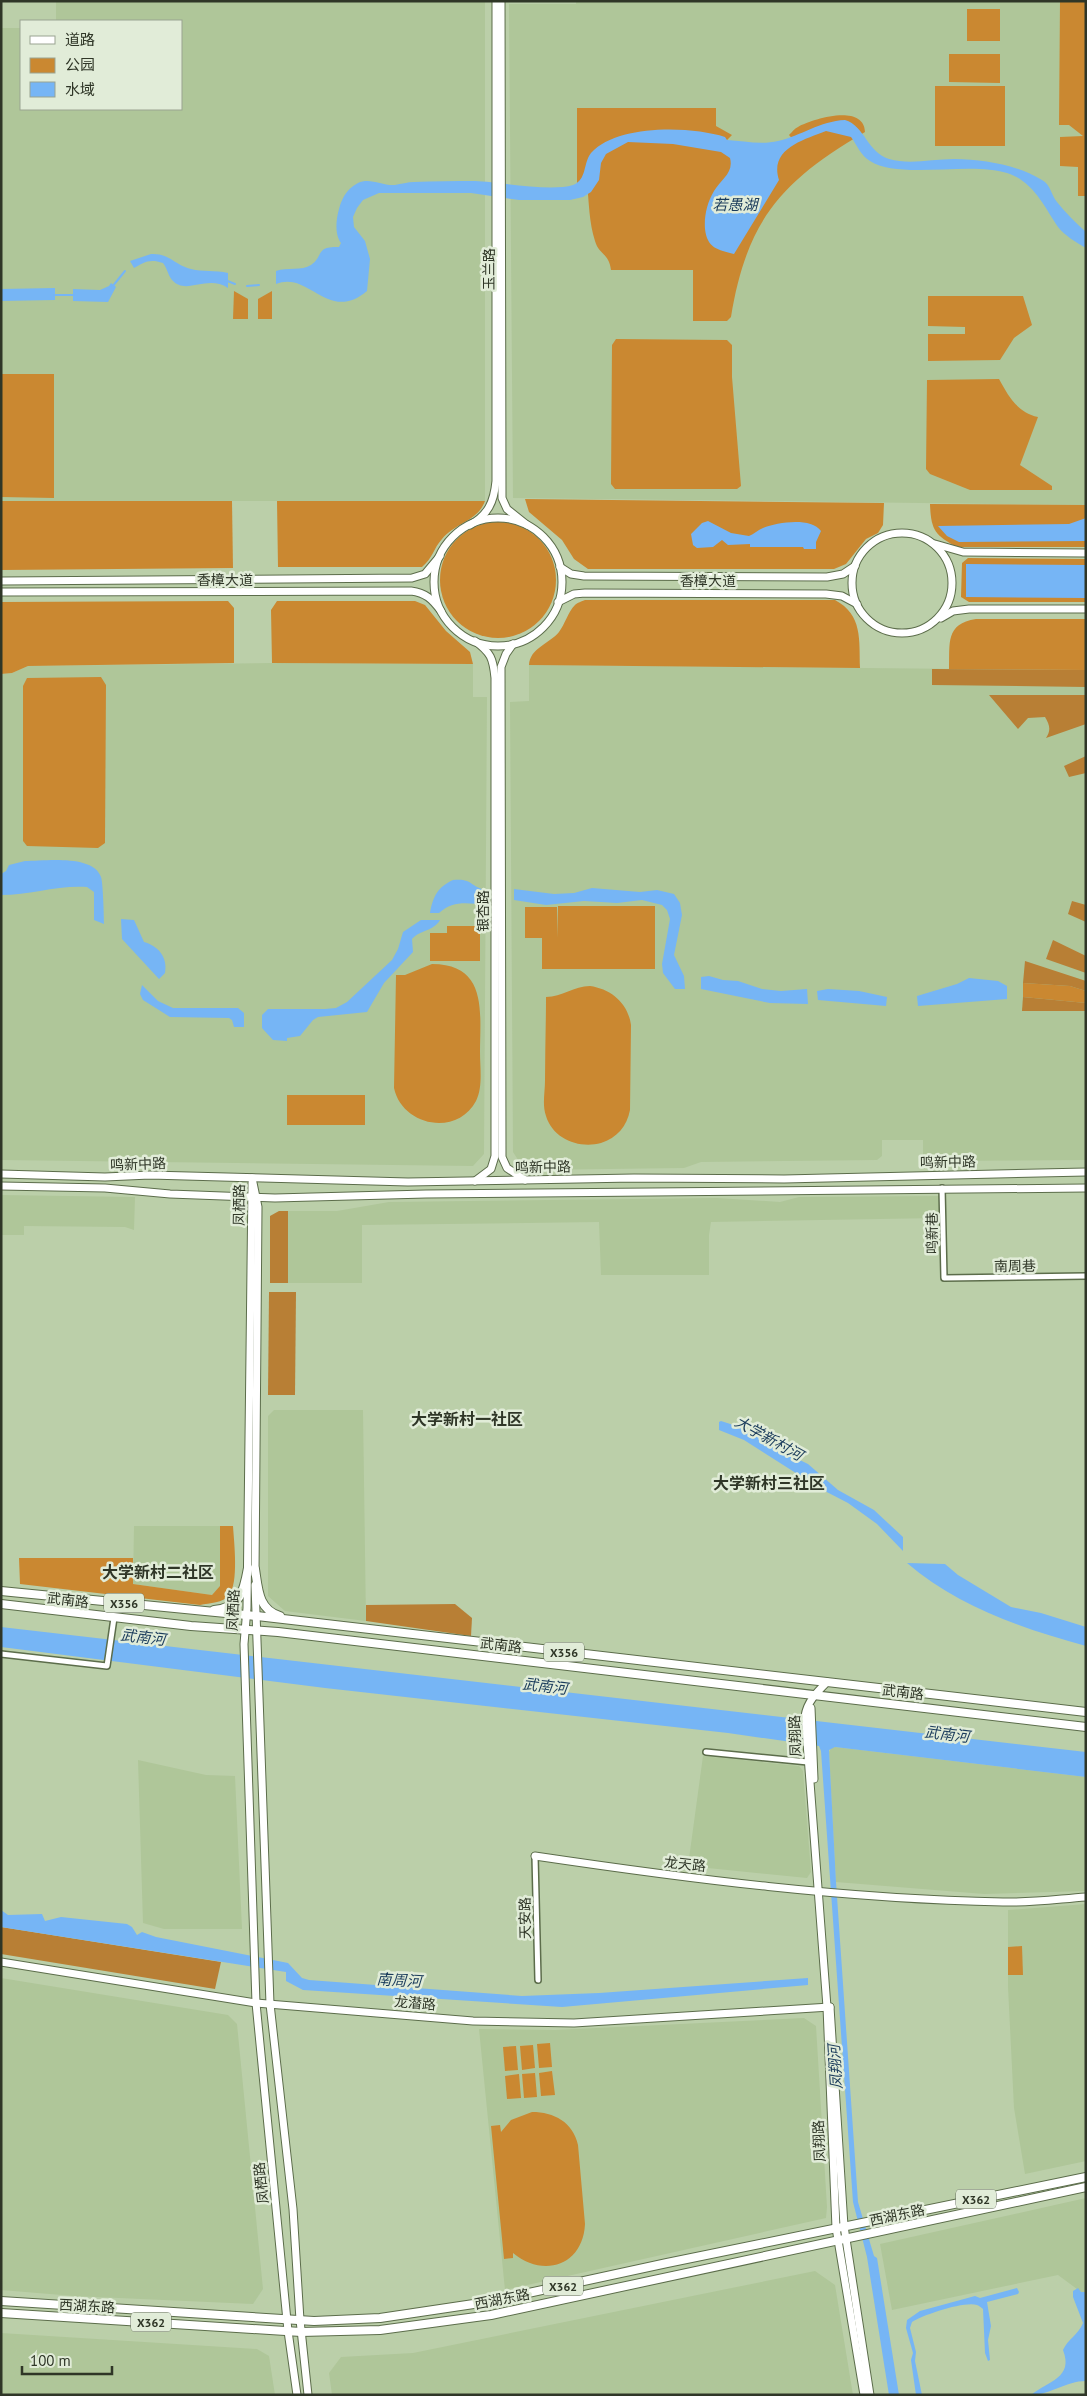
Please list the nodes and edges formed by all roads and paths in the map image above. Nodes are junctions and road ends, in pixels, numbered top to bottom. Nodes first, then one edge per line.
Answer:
1 (496, 1) edge
2 (501, 1) edge
3 (499, 181) junction
4 (498, 201) junction
5 (470, 525) junction
6 (527, 525) junction
7 (933, 544) junction
8 (1086, 553) edge
9 (440, 556) junction
10 (855, 566) junction
11 (560, 567) junction
12 (1, 581) edge
13 (1, 592) edge
14 (558, 602) junction
15 (857, 604) junction
16 (1086, 609) edge
17 (441, 611) junction
18 (934, 621) junction
19 (475, 641) junction
20 (513, 644) junction
21 (1086, 1172) edge
22 (1, 1174) edge
23 (252, 1178) junction
24 (525, 1180) junction
25 (475, 1181) junction
26 (1, 1186) edge
27 (942, 1188) junction
28 (1086, 1188) edge
29 (254, 1196) junction
30 (1086, 1276) edge
31 (944, 1278) joint
32 (251, 1568) junction
33 (1, 1591) edge
34 (1, 1604) edge
35 (200, 1611) junction
36 (246, 1615) junction
37 (255, 1616) junction
38 (114, 1618) junction
39 (301, 1621) junction
40 (244, 1629) junction
41 (257, 1630) junction
42 (1, 1654) edge
43 (827, 1682) junction
44 (818, 1694) junction
45 (1086, 1712) edge
46 (1086, 1727) edge
47 (706, 1752) dead end
48 (810, 1752) junction
49 (808, 1762) junction
50 (535, 1856) joint
51 (820, 1891) junction
52 (1086, 1897) edge
53 (1, 1962) edge
54 (538, 1980) dead end
55 (256, 2003) junction
56 (270, 2004) junction
57 (828, 2007) junction
58 (1086, 2177) edge
59 (1086, 2187) edge
60 (840, 2227) junction
61 (842, 2240) junction
62 (1, 2301) edge
63 (1, 2313) edge
64 (287, 2319) junction
65 (300, 2320) junction
66 (288, 2331) junction
67 (301, 2332) junction
68 (297, 2395) edge
69 (308, 2395) edge
70 (864, 2395) edge
71 (870, 2395) edge

1 - 3 street, 玉兰路
2 - 3 street, 玉兰路
3 - 4 street, 玉兰路
4 - 5 street, 玉兰路
4 - 6 street, 玉兰路
5 - 6 street
5 - 9 street
6 - 11 street
7 - 8 street
7 - 10 street
7 - 18 street
9 - 12 street, 香樟大道
9 - 17 street
10 - 11 street, 香樟大道
10 - 15 street
11 - 14 street
13 - 17 street, 香樟大道
14 - 15 street, 香樟大道
14 - 20 street
15 - 18 street
16 - 18 street
17 - 19 street
19 - 20 street
19 - 25 street, 银杏路
20 - 24 street, 银杏路
21 - 24 street, 鸣新中路
22 - 23 street, 鸣新中路
23 - 25 street, 鸣新中路
23 - 29 street, 凤栖路
24 - 25 street, 鸣新中路
26 - 29 street, 鸣新中路
27 - 28 street, 鸣新中路
27 - 29 street, 鸣新中路
27 - 31 street, 鸣新巷
29 - 32 street, 凤栖路
30 - 31 street, 南周巷
32 - 35 main road
32 - 36 street, 凤栖路
32 - 37 street, 凤栖路
32 - 39 main road
33 - 35 main road, 武南路 / X356
34 - 38 main road, 武南路 / X356
35 - 36 main road, 武南路 / X356
36 - 37 main road, 武南路 / X356
36 - 40 street, 凤栖路
37 - 39 main road, 武南路 / X356
37 - 41 street, 凤栖路
38 - 40 main road, 武南路 / X356
38 - 42 street
39 - 43 main road, 武南路 / X356
40 - 41 main road, 武南路 / X356
40 - 55 street, 凤栖路
41 - 44 main road, 武南路 / X356
41 - 56 street, 凤栖路
43 - 44 street, 凤翔路
43 - 45 main road, 武南路 / X356
44 - 46 main road, 武南路 / X356
44 - 48 street, 凤翔路
47 - 49 street
48 - 49 street, 凤翔路
48 - 51 street, 凤翔路
49 - 51 street, 凤翔路
50 - 51 street, 龙天路
50 - 54 street, 天安路
51 - 52 street, 龙天路
51 - 57 street, 凤翔路
53 - 55 street, 龙潜路
55 - 56 street, 龙潜路
55 - 64 street, 凤栖路
56 - 57 street, 龙潜路
56 - 65 street, 凤栖路
57 - 60 street, 凤翔路
58 - 60 main road, 西湖东路 / X362
59 - 61 main road, 西湖东路 / X362
60 - 61 street, 凤翔路
60 - 65 main road, 西湖东路 / X362
61 - 67 main road, 西湖东路 / X362
61 - 70 street, 凤翔路
61 - 71 street, 凤翔路
62 - 64 main road, 西湖东路 / X362
63 - 66 main road, 西湖东路 / X362
64 - 65 main road, 西湖东路 / X362
64 - 66 street, 凤栖路
65 - 67 street, 凤栖路
66 - 67 main road, 西湖东路 / X362
66 - 68 street, 凤栖路
67 - 69 street, 凤栖路

